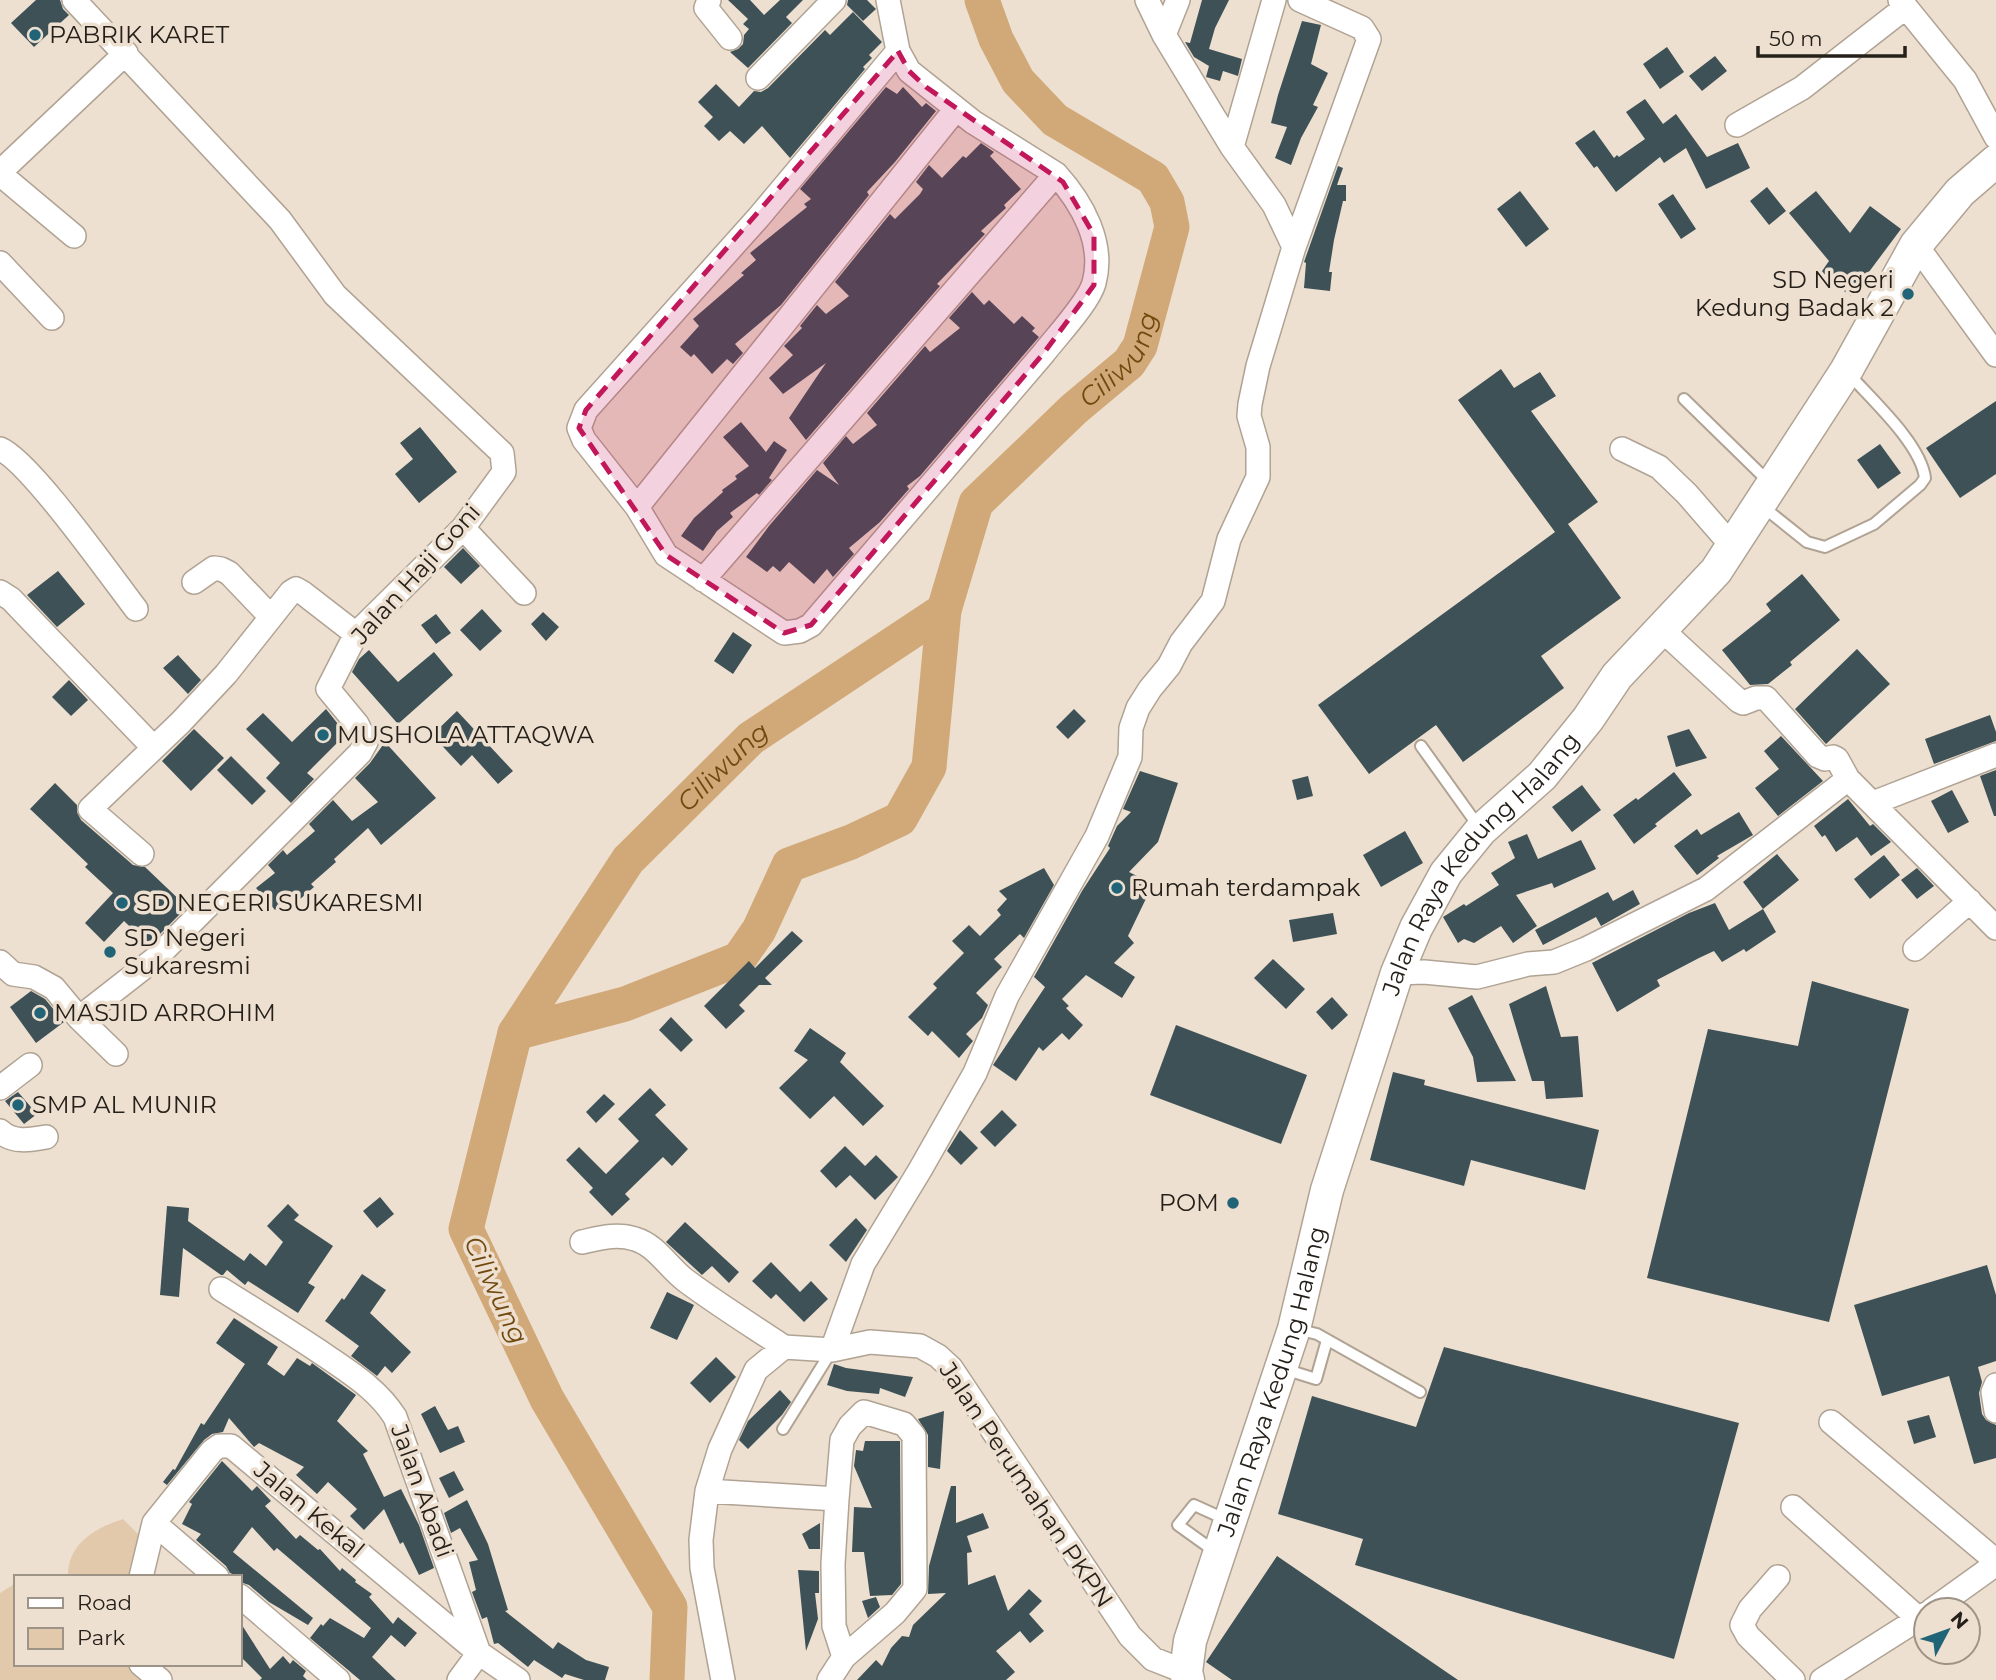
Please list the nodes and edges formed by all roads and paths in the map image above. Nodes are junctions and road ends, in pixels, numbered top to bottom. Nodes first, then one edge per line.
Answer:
1 (74, 0) edge
2 (709, 0) edge
3 (834, 0) edge
4 (888, 0) edge
5 (1147, 0) edge
6 (1178, 0) edge
7 (1274, 0) edge
8 (1300, 0) edge
9 (1903, 3) edge
10 (1164, 35) junction
11 (730, 37) dead end
12 (898, 51) junction
13 (126, 53) junction
14 (758, 78) dead end
15 (956, 109) junction
16 (1737, 125) dead end
17 (1996, 137) edge
18 (1232, 147) junction
19 (1996, 161) edge
20 (0, 173) edge
21 (1056, 174) junction
22 (74, 236) dead end
23 (1916, 245) junction
24 (1294, 247) junction
25 (0, 263) edge
26 (51, 318) dead end
27 (1996, 355) edge
28 (1846, 371) junction
29 (1684, 399) dead end
30 (0, 449) edge
31 (1622, 449) dead end
32 (1766, 495) junction
33 (637, 507) junction
34 (463, 528) junction
35 (1733, 547) junction
36 (703, 580) junction
37 (194, 582) dead end
38 (0, 592) edge
39 (524, 593) dead end
40 (136, 609) dead end
41 (271, 617) junction
42 (1661, 629) junction
43 (356, 634) junction
44 (1421, 746) dead end
45 (153, 747) junction
46 (1996, 755) edge
47 (1848, 779) junction
48 (1873, 803) junction
49 (1481, 830) junction
50 (142, 854) dead end
51 (1970, 901) junction
52 (1996, 929) edge
53 (1915, 949) dead end
54 (0, 962) edge
55 (1397, 973) junction
56 (79, 1018) junction
57 (116, 1054) dead end
58 (30, 1065) dead end
59 (0, 1088) edge
60 (0, 1131) edge
61 (46, 1138) dead end
62 (582, 1242) dead end
63 (221, 1289) dead end
64 (1294, 1329) junction
65 (1327, 1340) junction
66 (784, 1348) junction
67 (832, 1350) junction
68 (1281, 1369) junction
69 (1996, 1385) edge
70 (1420, 1392) dead end
71 (1996, 1411) edge
72 (1830, 1422) dead end
73 (783, 1429) dead end
74 (707, 1491) junction
75 (837, 1499) junction
76 (1793, 1507) dead end
77 (154, 1522) junction
78 (1230, 1522) junction
79 (1219, 1555) junction
80 (1996, 1563) edge
81 (141, 1575) edge
82 (215, 1575) edge
83 (1778, 1577) dead end
84 (1951, 1596) edge
85 (242, 1598) edge
86 (1912, 1603) edge
87 (1912, 1623) edge
88 (479, 1653) junction
89 (141, 1666) edge
90 (838, 1672) edge
91 (1187, 1676) edge
92 (160, 1680) edge
93 (338, 1680) edge
94 (459, 1680) edge
95 (518, 1680) edge
96 (723, 1680) edge
97 (1793, 1680) edge
98 (1822, 1680) edge

1 - 13 street, Jalan Haji Goni
2 - 11 street
3 - 14 street
4 - 12 street
5 - 10 street
6 - 10 street
7 - 18 street
8 - 24 street
9 - 16 street
9 - 17 street
10 - 18 street
12 - 15 street
12 - 33 street
13 - 20 street
13 - 34 street, Jalan Haji Goni
15 - 21 street
15 - 33 street
18 - 24 street
19 - 23 main road, Jalan Raya Kedung Halang
20 - 22 street
21 - 36 street
21 - 36 street
23 - 27 street
23 - 28 main road, Jalan Raya Kedung Halang
24 - 67 street
25 - 26 street
28 - 32 main road, Jalan Raya Kedung Halang
28 - 32 lane
29 - 32 lane
30 - 40 street
31 - 35 street
32 - 35 main road, Jalan Raya Kedung Halang
33 - 36 street
34 - 39 street
34 - 43 street, Jalan Haji Goni
35 - 42 main road, Jalan Raya Kedung Halang
37 - 41 street
38 - 45 street
41 - 43 street
41 - 45 street
42 - 47 street
42 - 49 main road, Jalan Raya Kedung Halang
43 - 56 street, Jalan Haji Goni
44 - 49 lane
45 - 50 street
46 - 48 street
47 - 48 street
47 - 55 street
48 - 51 street
49 - 55 main road, Jalan Raya Kedung Halang
51 - 52 street
51 - 53 street
54 - 56 street
55 - 64 main road, Jalan Raya Kedung Halang
56 - 57 street
58 - 59 street
60 - 61 street
62 - 66 street
63 - 88 street, Jalan Abadi
64 - 65 lane
64 - 68 main road, Jalan Raya Kedung Halang
65 - 68 lane
65 - 70 lane
66 - 67 street, Jalan Perumahan PKPN
66 - 74 street
67 - 73 lane
67 - 91 street, Jalan Perumahan PKPN
68 - 78 main road, Jalan Raya Kedung Halang
69 - 71 street
72 - 80 street
74 - 75 street
74 - 96 street
75 - 90 street
75 - 90 street
76 - 86 street
77 - 81 street, Jalan Kekal
77 - 82 street
77 - 88 street, Jalan Kekal
78 - 79 main road, Jalan Raya Kedung Halang
78 - 79 lane
79 - 91 main road, Jalan Raya Kedung Halang
80 - 84 street
83 - 97 street
85 - 93 street
87 - 98 street
88 - 94 street
88 - 95 street, Jalan Kekal
89 - 92 street

